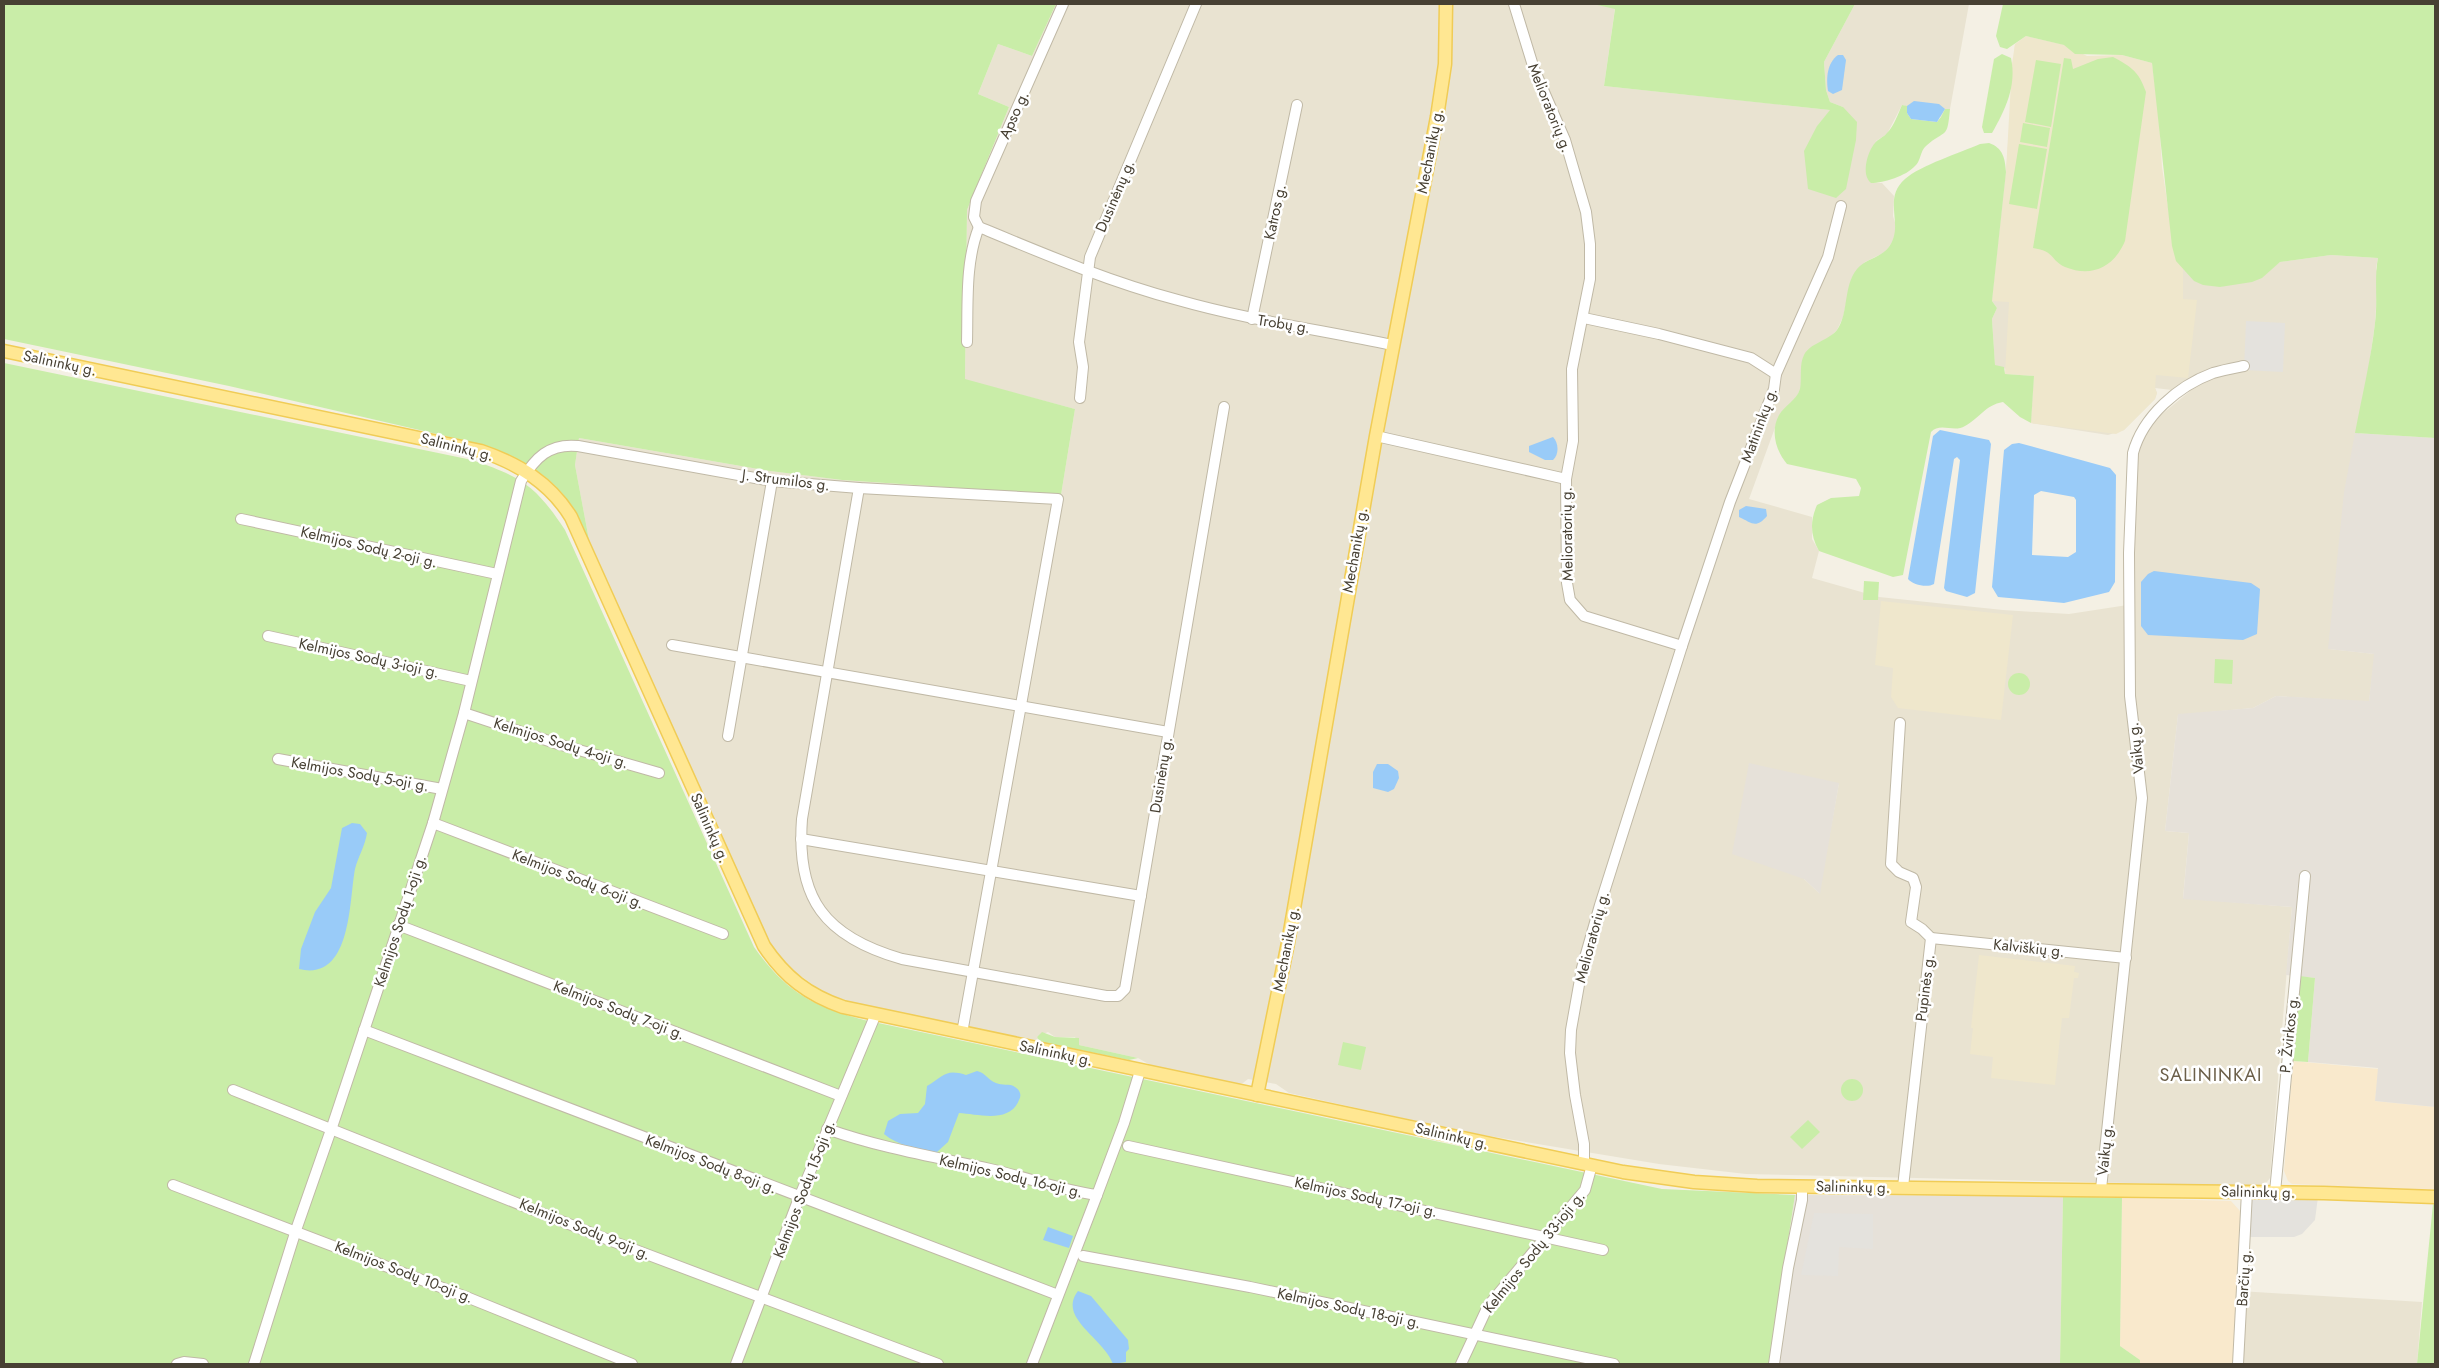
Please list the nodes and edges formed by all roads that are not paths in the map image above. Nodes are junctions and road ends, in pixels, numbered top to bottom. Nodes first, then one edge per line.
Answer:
1 (1063, 4) edge
2 (1196, 4) edge
3 (1446, 4) edge
4 (1514, 4) edge
5 (1297, 105) dead end
6 (1841, 206) dead end
7 (979, 227) junction
8 (1088, 272) junction
9 (1584, 318) junction
10 (1252, 319) junction
11 (967, 342) dead end
12 (1392, 345) junction
13 (4, 351) edge
14 (2244, 366) dead end
15 (1776, 374) junction
16 (1080, 398) dead end
17 (1224, 407) dead end
18 (1376, 436) junction
19 (527, 472) junction
20 (1566, 478) junction
21 (772, 481) junction
22 (859, 488) junction
23 (241, 519) dead end
24 (497, 574) junction
25 (268, 636) dead end
26 (672, 645) dead end
27 (1682, 646) junction
28 (742, 657) junction
29 (828, 672) junction
30 (471, 681) junction
31 (1021, 706) junction
32 (464, 713) junction
33 (1900, 723) dead end
34 (1168, 732) junction
35 (728, 736) dead end
36 (278, 760) dead end
37 (659, 772) dead end
38 (442, 789) junction
39 (433, 823) junction
40 (801, 839) junction
41 (991, 870) junction
42 (2304, 876) dead end
43 (1141, 896) junction
44 (398, 925) junction
45 (724, 934) dead end
46 (1931, 938) junction
47 (2126, 958) junction
48 (973, 972) junction
49 (875, 1016) junction
50 (364, 1030) junction
51 (962, 1033) junction
52 (1140, 1071) junction
53 (233, 1090) dead end
54 (1257, 1095) junction
55 (841, 1096) junction
56 (332, 1127) junction
57 (827, 1129) junction
58 (1128, 1146) dead end
59 (1588, 1165) junction
60 (173, 1184) dead end
61 (1802, 1186) junction
62 (1903, 1187) junction
63 (2101, 1189) junction
64 (2247, 1192) junction
65 (2275, 1192) junction
66 (1097, 1195) junction
67 (2435, 1197) edge
68 (799, 1198) junction
69 (296, 1230) junction
70 (1546, 1236) junction
71 (1603, 1250) dead end
72 (1084, 1256) dead end
73 (1058, 1296) junction
74 (762, 1298) junction
75 (1473, 1336) junction
76 (177, 1364) edge
77 (203, 1364) edge
78 (254, 1364) edge
79 (632, 1364) edge
80 (736, 1364) edge
81 (938, 1364) edge
82 (1032, 1364) edge
83 (1461, 1364) edge
84 (1614, 1364) edge
85 (1774, 1364) edge
86 (2238, 1364) edge

1 - 7 street, Apso g.
2 - 8 street, Dusinėnų g.
3 - 12 main road, Mechanikų g.
4 - 9 street, Melioratorių g.
5 - 10 street, Katros g.
6 - 15 street, Matininkų g.
7 - 8 street
7 - 11 street, Apso g.
8 - 10 street, Trobų g.
8 - 16 street, Dusinėnų g.
9 - 15 street
9 - 20 street, Melioratorių g.
10 - 12 street, Trobų g.
12 - 18 main road, Mechanikų g.
13 - 19 main road, Salininkų g.
14 - 47 street, Vaikų g.
15 - 27 street, Matininkų g.
17 - 34 street, Dusinėnų g.
18 - 20 street
18 - 54 main road, Mechanikų g.
19 - 21 street, J. Strumilos g.
19 - 24 street, Kelmijos Sodų 1-oji g.
19 - 49 main road, Salininkų g.
20 - 27 street, Melioratorių g.
21 - 22 street, J. Strumilos g.
21 - 28 street
22 - 29 street, Dusinėnų g.
22 - 31 street, J. Strumilos g.
23 - 24 street, Kelmijos Sodų 2-oji g.
24 - 30 street, Kelmijos Sodų 1-oji g.
25 - 30 street, Kelmijos Sodų 3-ioji g.
26 - 28 street
27 - 59 street, Melioratorių g.
28 - 29 street
28 - 35 street
29 - 31 street
29 - 40 street, Dusinėnų g.
30 - 32 street, Kelmijos Sodų 1-oji g.
31 - 34 street
31 - 41 street
32 - 37 street, Kelmijos Sodų 4-oji g.
32 - 38 street, Kelmijos Sodų 1-oji g.
33 - 46 street, Pupinės g.
34 - 43 street, Dusinėnų g.
36 - 38 street, Kelmijos Sodų 5-oji g.
38 - 39 street, Kelmijos Sodų 1-oji g.
39 - 44 street, Kelmijos Sodų 1-oji g.
39 - 45 street, Kelmijos Sodų 6-oji g.
40 - 41 street
40 - 48 street, Dusinėnų g.
41 - 43 street
41 - 48 street
42 - 65 street, P. Žvirkos g.
43 - 48 street, Dusinėnų g.
44 - 50 street, Kelmijos Sodų 1-oji g.
44 - 55 street, Kelmijos Sodų 7-oji g.
46 - 47 street, Kalviškių g.
46 - 62 street, Pupinės g.
47 - 63 street, Vaikų g.
48 - 51 street
49 - 51 main road, Salininkų g.
49 - 55 street, Kelmijos Sodų 15-oji g.
50 - 56 street, Kelmijos Sodų 1-oji g.
50 - 68 street, Kelmijos Sodų 8-oji g.
51 - 52 main road, Salininkų g.
52 - 54 main road, Salininkų g.
52 - 66 street, Kelmijos Sodų 16-oji g.
53 - 56 street, Kelmijos Sodų 9-oji g.
54 - 59 main road, Salininkų g.
55 - 57 street, Kelmijos Sodų 15-oji g.
56 - 69 street, Kelmijos Sodų 1-oji g.
56 - 74 street, Kelmijos Sodų 9-oji g.
57 - 66 street, Kelmijos Sodų 16-oji g.
57 - 68 street, Kelmijos Sodų 15-oji g.
58 - 70 street, Kelmijos Sodų 17-oji g.
59 - 61 main road, Salininkų g.
59 - 70 street, Kelmijos Sodų 33-ioji g.
60 - 69 street, Kelmijos Sodų 10-oji g.
61 - 62 main road, Salininkų g.
61 - 85 street
62 - 63 main road, Salininkų g.
63 - 64 main road, Salininkų g.
64 - 65 main road, Salininkų g.
64 - 86 street, Barčių g.
65 - 67 main road, Salininkų g.
66 - 73 street
68 - 73 street, Kelmijos Sodų 8-oji g.
68 - 74 street, Kelmijos Sodų 15-oji g.
69 - 78 street, Kelmijos Sodų 1-oji g.
69 - 79 street, Kelmijos Sodų 10-oji g.
70 - 71 street, Kelmijos Sodų 17-oji g.
70 - 75 street, Kelmijos Sodų 33-ioji g.
72 - 75 street, Kelmijos Sodų 18-oji g.
73 - 82 street
74 - 80 street, Kelmijos Sodų 15-oji g.
74 - 81 street, Kelmijos Sodų 9-oji g.
75 - 83 street, Kelmijos Sodų 33-ioji g.
75 - 84 street, Kelmijos Sodų 18-oji g.
76 - 77 street

